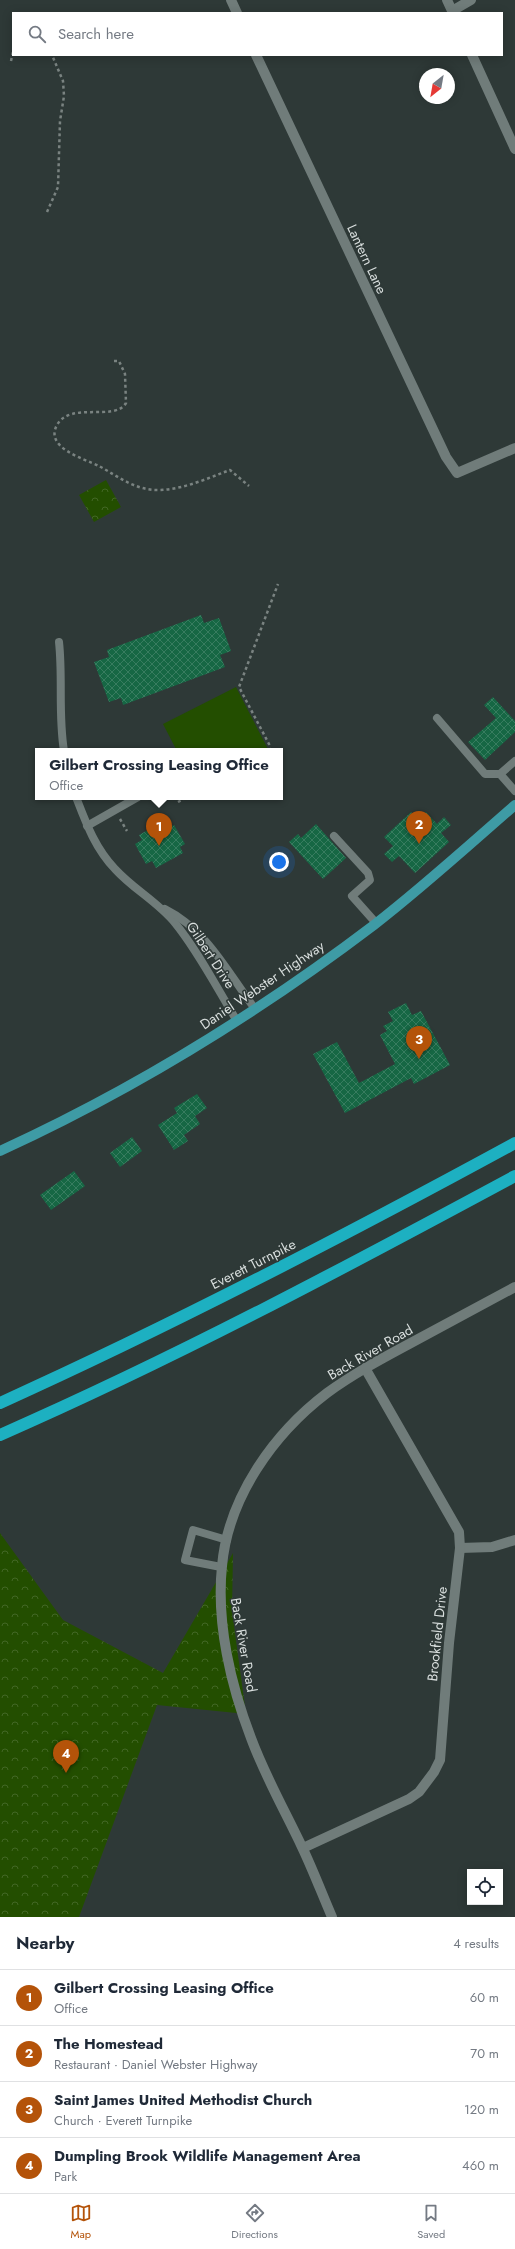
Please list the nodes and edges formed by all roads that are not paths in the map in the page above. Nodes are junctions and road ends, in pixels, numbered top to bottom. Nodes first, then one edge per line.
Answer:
1 (231, 0) edge
2 (447, 0) edge
3 (471, 0) edge
4 (237, 12) edge
5 (452, 12) edge
6 (256, 56) edge
7 (472, 56) edge
8 (515, 149) edge
9 (515, 448) edge
10 (59, 642) dead end
11 (437, 718) dead end
12 (64, 748) edge
13 (515, 761) edge
14 (500, 774) junction
15 (515, 791) edge
16 (77, 800) edge
17 (133, 800) edge
18 (515, 805) edge
19 (87, 826) junction
20 (334, 836) dead end
21 (159, 906) junction
22 (376, 923) junction
23 (255, 1009) junction
24 (237, 1021) junction
25 (515, 1143) edge
26 (0, 1151) edge
27 (515, 1176) edge
28 (515, 1287) edge
29 (365, 1368) junction
30 (0, 1403) edge
31 (0, 1435) edge
32 (227, 1540) junction
33 (515, 1540) edge
34 (460, 1548) junction
35 (222, 1567) junction
36 (303, 1848) junction
37 (332, 1917) edge

1 - 4 street
2 - 5 street
3 - 5 street
6 - 9 street, Lantern Lane
7 - 8 street
10 - 12 lane
11 - 14 lane
13 - 14 lane
14 - 15 lane
16 - 19 lane, Gilbert Drive
17 - 19 lane
18 - 22 main road, Daniel Webster Highway
19 - 21 lane, Gilbert Drive
20 - 22 lane
21 - 23 lane, Gilbert Drive
21 - 24 lane, Gilbert Drive
22 - 23 main road, Daniel Webster Highway
23 - 24 main road, Daniel Webster Highway
24 - 26 main road, Daniel Webster Highway
25 - 30 highway, Everett Turnpike
27 - 31 highway
28 - 29 street, Back River Road
29 - 32 street, Back River Road
29 - 34 street, Brookfield Drive
32 - 35 street, Back River Road
32 - 35 lane
33 - 34 street
34 - 36 street, Brookfield Drive
35 - 36 street, Back River Road
36 - 37 street, Back River Road

